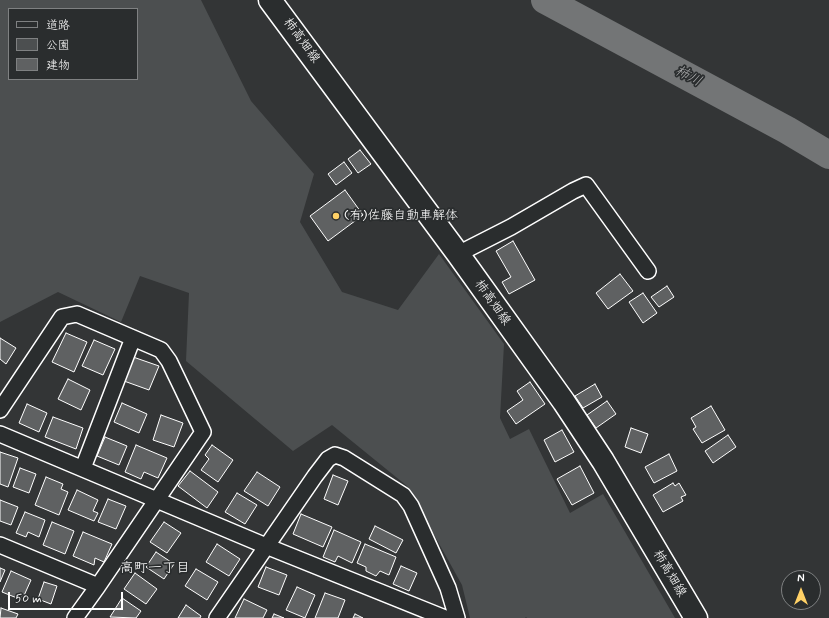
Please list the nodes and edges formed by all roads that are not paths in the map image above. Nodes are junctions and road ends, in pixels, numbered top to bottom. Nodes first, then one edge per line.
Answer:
1 (270, 0) edge
2 (458, 254) junction
3 (648, 271) dead end
4 (133, 338) junction
5 (0, 410) edge
6 (0, 434) edge
7 (83, 468) junction
8 (156, 500) junction
9 (0, 545) edge
10 (266, 546) junction
11 (98, 586) junction
12 (75, 618) edge
13 (217, 618) edge
14 (445, 618) edge
15 (457, 618) edge
16 (696, 618) edge

1 - 2 main road, 柿高畑線
2 - 3 street
2 - 16 main road, 柿高畑線
4 - 5 street
4 - 7 street
4 - 8 street
6 - 7 street
7 - 8 street
8 - 10 street
8 - 11 street
9 - 11 street
10 - 13 street
10 - 14 street
10 - 15 street
11 - 12 street

